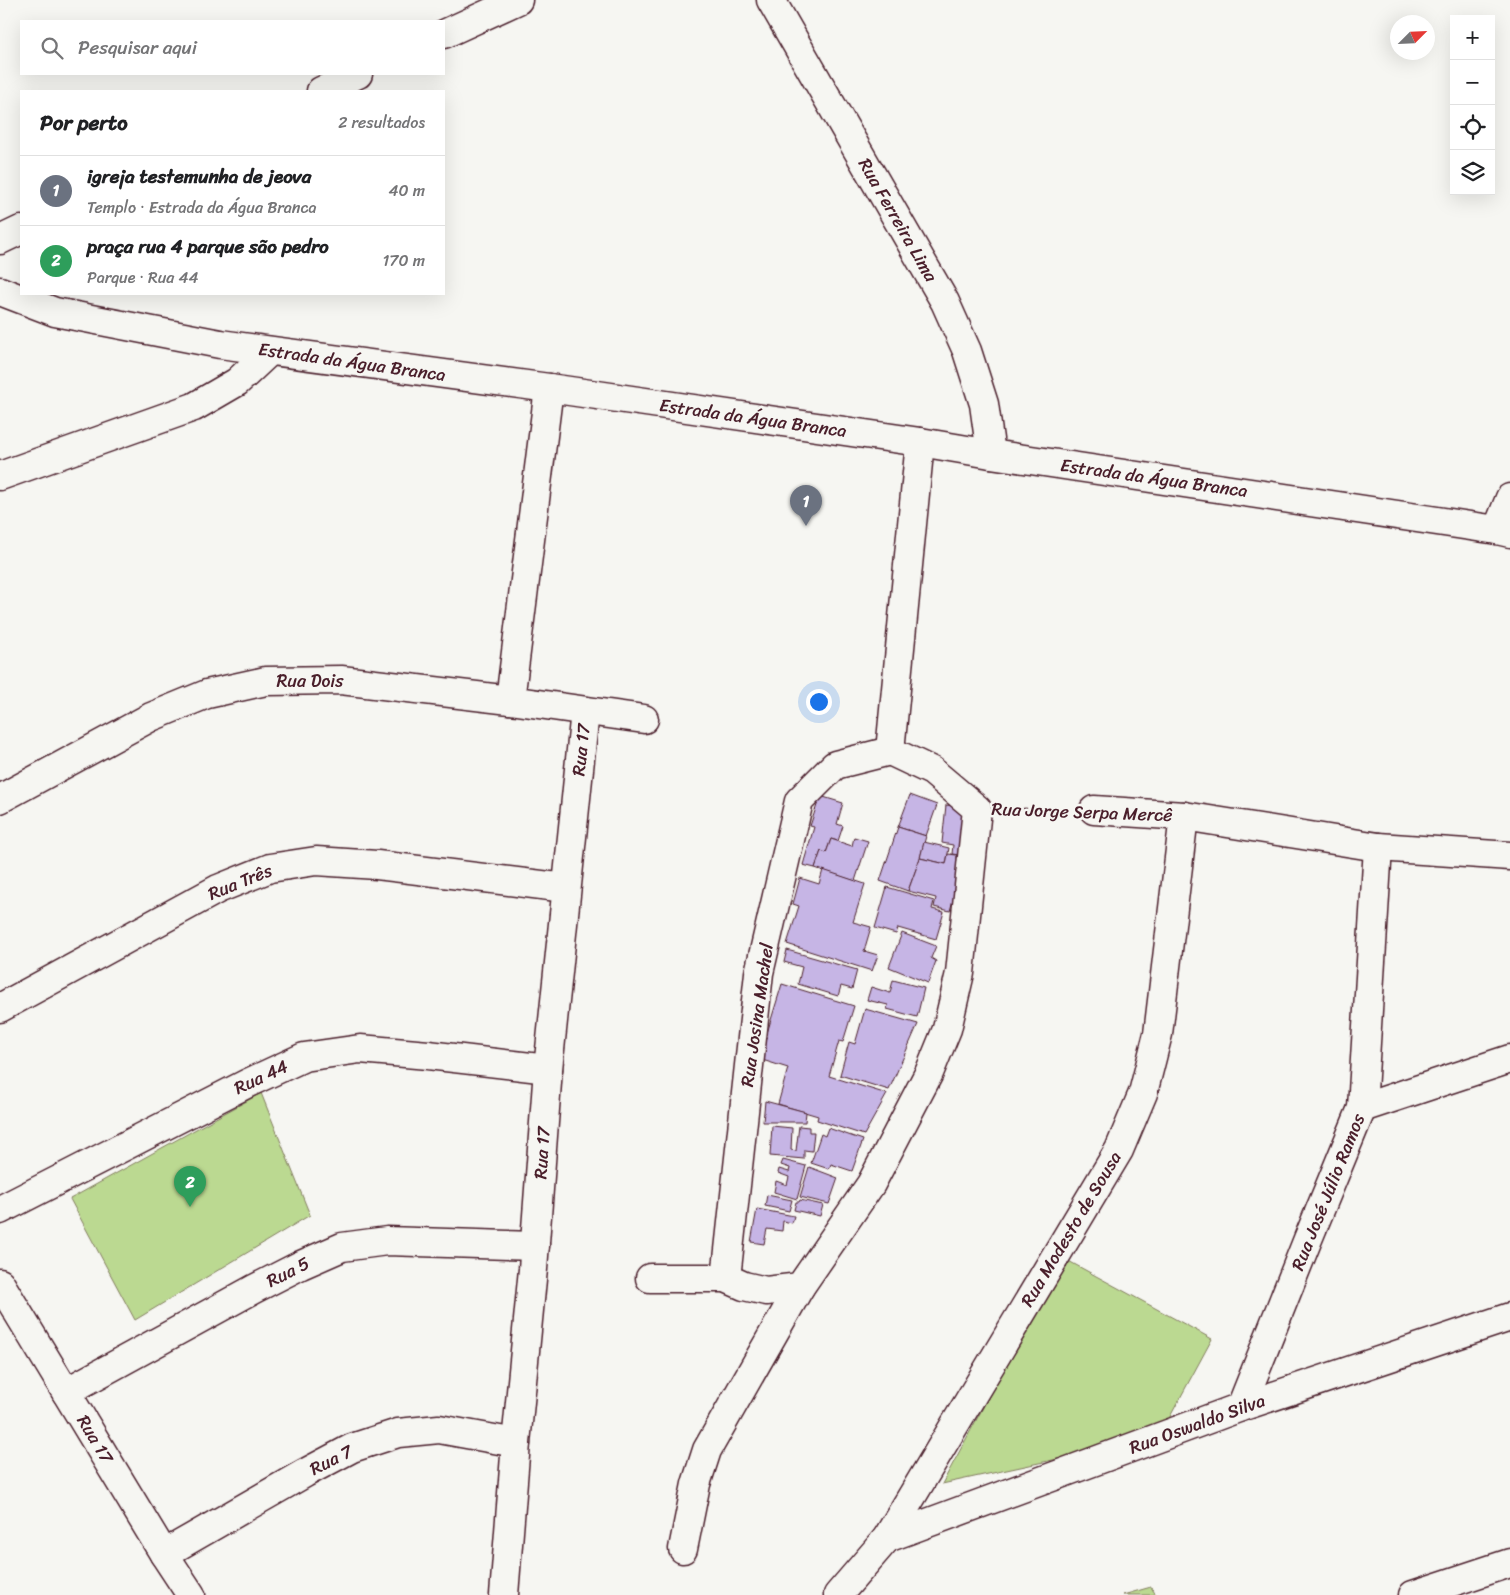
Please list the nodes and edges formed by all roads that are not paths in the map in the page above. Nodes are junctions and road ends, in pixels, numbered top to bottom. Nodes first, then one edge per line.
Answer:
1 (518, 0) edge
2 (771, 0) edge
3 (445, 34) edge
4 (356, 75) edge
5 (322, 90) edge
6 (20, 230) edge
7 (0, 240) edge
8 (0, 291) edge
9 (270, 351) junction
10 (549, 388) junction
11 (920, 442) junction
12 (991, 454) junction
13 (0, 476) edge
14 (1510, 498) edge
15 (1504, 532) edge
16 (510, 700) junction
17 (584, 711) junction
18 (644, 718) dead end
19 (890, 751) junction
20 (0, 799) edge
21 (1094, 810) road end
22 (1184, 816) junction
23 (1378, 847) junction
24 (1510, 856) edge
25 (566, 888) junction
26 (0, 1008) edge
27 (1510, 1059) edge
28 (548, 1069) junction
29 (1362, 1108) junction
30 (0, 1210) edge
31 (535, 1246) junction
32 (650, 1278) dead end
33 (726, 1278) junction
34 (0, 1283) edge
35 (800, 1287) junction
36 (1510, 1316) edge
37 (66, 1392) junction
38 (1241, 1407) junction
39 (516, 1443) junction
40 (887, 1538) junction
41 (682, 1549) dead end
42 (164, 1554) junction
43 (1510, 1563) edge
44 (1423, 1593) edge
45 (190, 1595) edge
46 (504, 1595) edge
47 (838, 1595) edge

1 - 3 street
2 - 12 street, Rua Ferreira Lima
4 - 5 street
6 - 7 street
8 - 9 street, Estrada da Água Branca
9 - 10 street, Estrada da Água Branca
9 - 13 street
10 - 11 street, Estrada da Água Branca
10 - 16 street
11 - 12 street, Estrada da Água Branca
11 - 19 street
12 - 15 street, Estrada da Água Branca
14 - 15 street
16 - 17 street, Rua Dois
16 - 20 street, Rua Dois
17 - 18 street, Rua Dois
17 - 25 street, Rua 17
19 - 33 street, Rua Josina Machel
19 - 35 street, Rua Jorge Serpa Mercê
21 - 22 street, Rua Jorge Serpa Mercê
22 - 23 street, Rua Jorge Serpa Mercê
22 - 40 street, Rua Modesto de Sousa
23 - 24 street, Rua Jorge Serpa Mercê
23 - 29 street, Rua José Júlio Ramos
25 - 26 street, Rua Três
25 - 28 street, Rua 17
27 - 29 street
28 - 30 street, Rua 44
28 - 31 street, Rua 17
29 - 38 street, Rua José Júlio Ramos
31 - 37 street, Rua 5
31 - 39 street, Rua 17
32 - 33 street
33 - 35 street
34 - 37 street, Rua 17
35 - 41 street
36 - 38 street, Rua Oswaldo Silva
37 - 42 street, Rua 17
38 - 40 street, Rua Oswaldo Silva
39 - 42 street, Rua 7
39 - 46 street, Rua 17
40 - 47 street, Rua Modesto de Sousa
42 - 45 street, Rua 17
43 - 44 street

